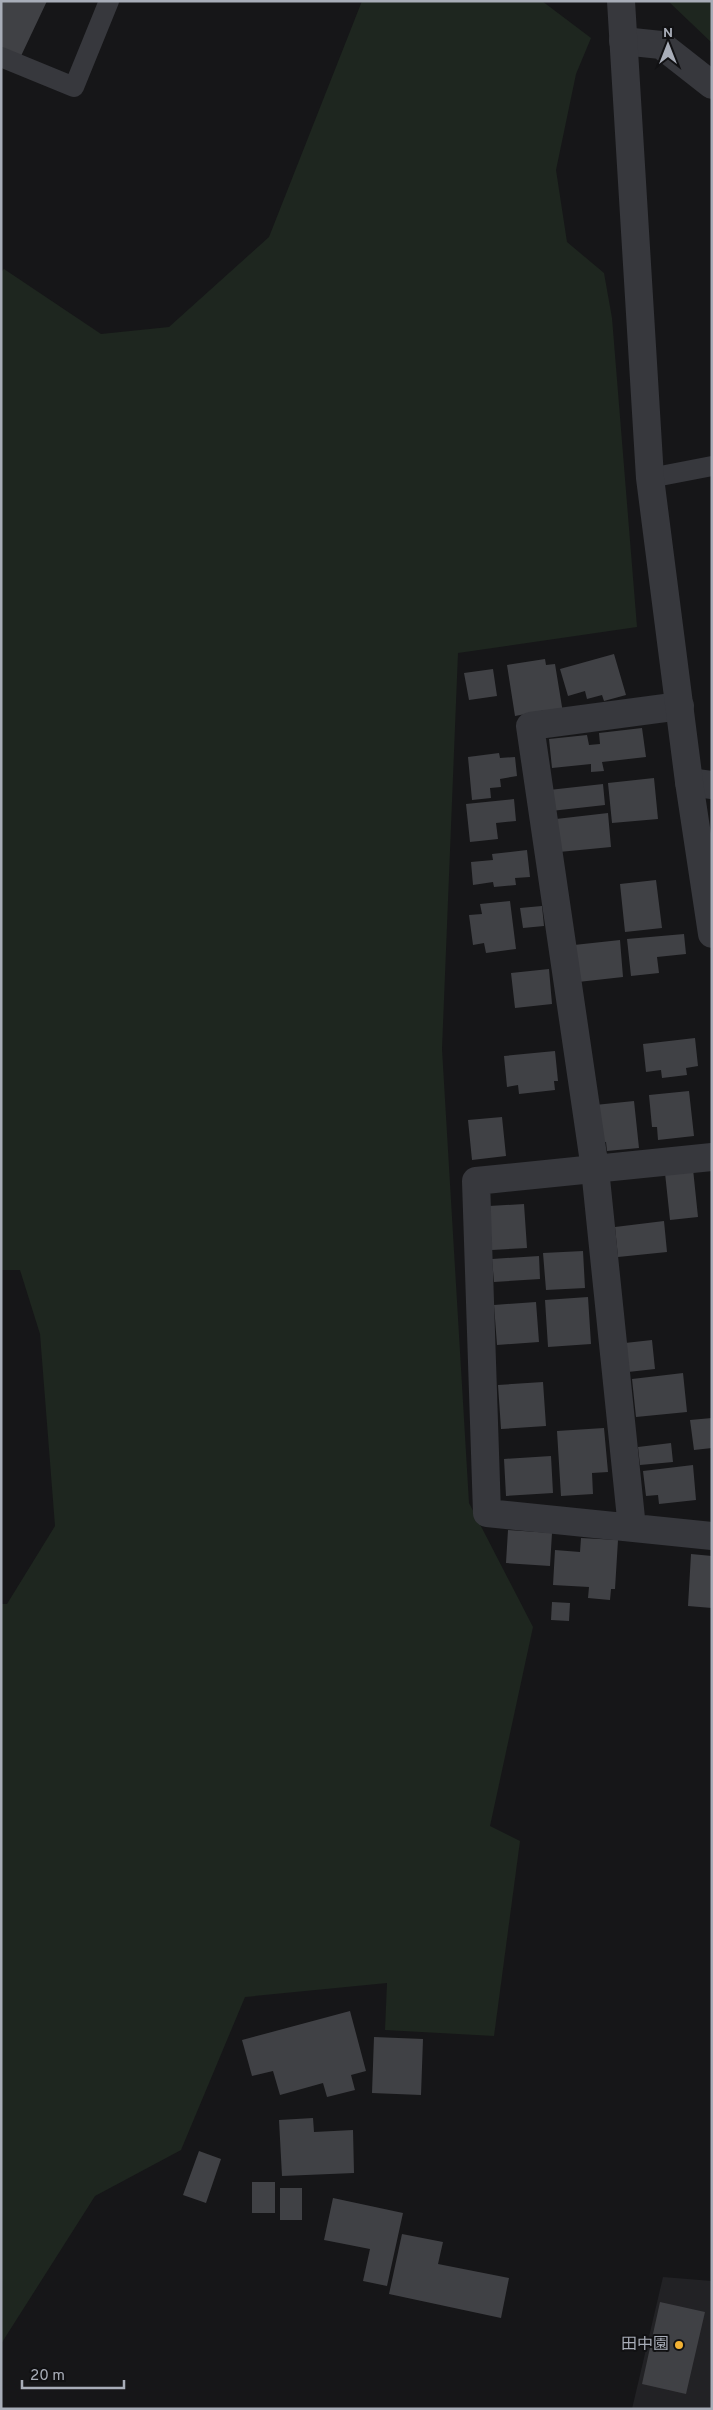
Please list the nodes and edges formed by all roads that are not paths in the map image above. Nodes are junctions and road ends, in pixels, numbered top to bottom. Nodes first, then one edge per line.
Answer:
1 (109, 1) edge
2 (620, 1) edge
3 (622, 41) junction
4 (1, 57) edge
5 (712, 85) edge
6 (712, 466) edge
7 (650, 478) junction
8 (680, 706) junction
9 (701, 783) edge
10 (712, 934) edge
11 (712, 1157) edge
12 (595, 1169) junction
13 (632, 1528) junction
14 (712, 1536) edge

1 - 4 lane
2 - 3 street
3 - 5 street
3 - 7 street
6 - 7 lane
7 - 8 street
8 - 9 street
8 - 12 street
9 - 10 street
11 - 12 street
12 - 13 street
12 - 13 street
13 - 14 street

